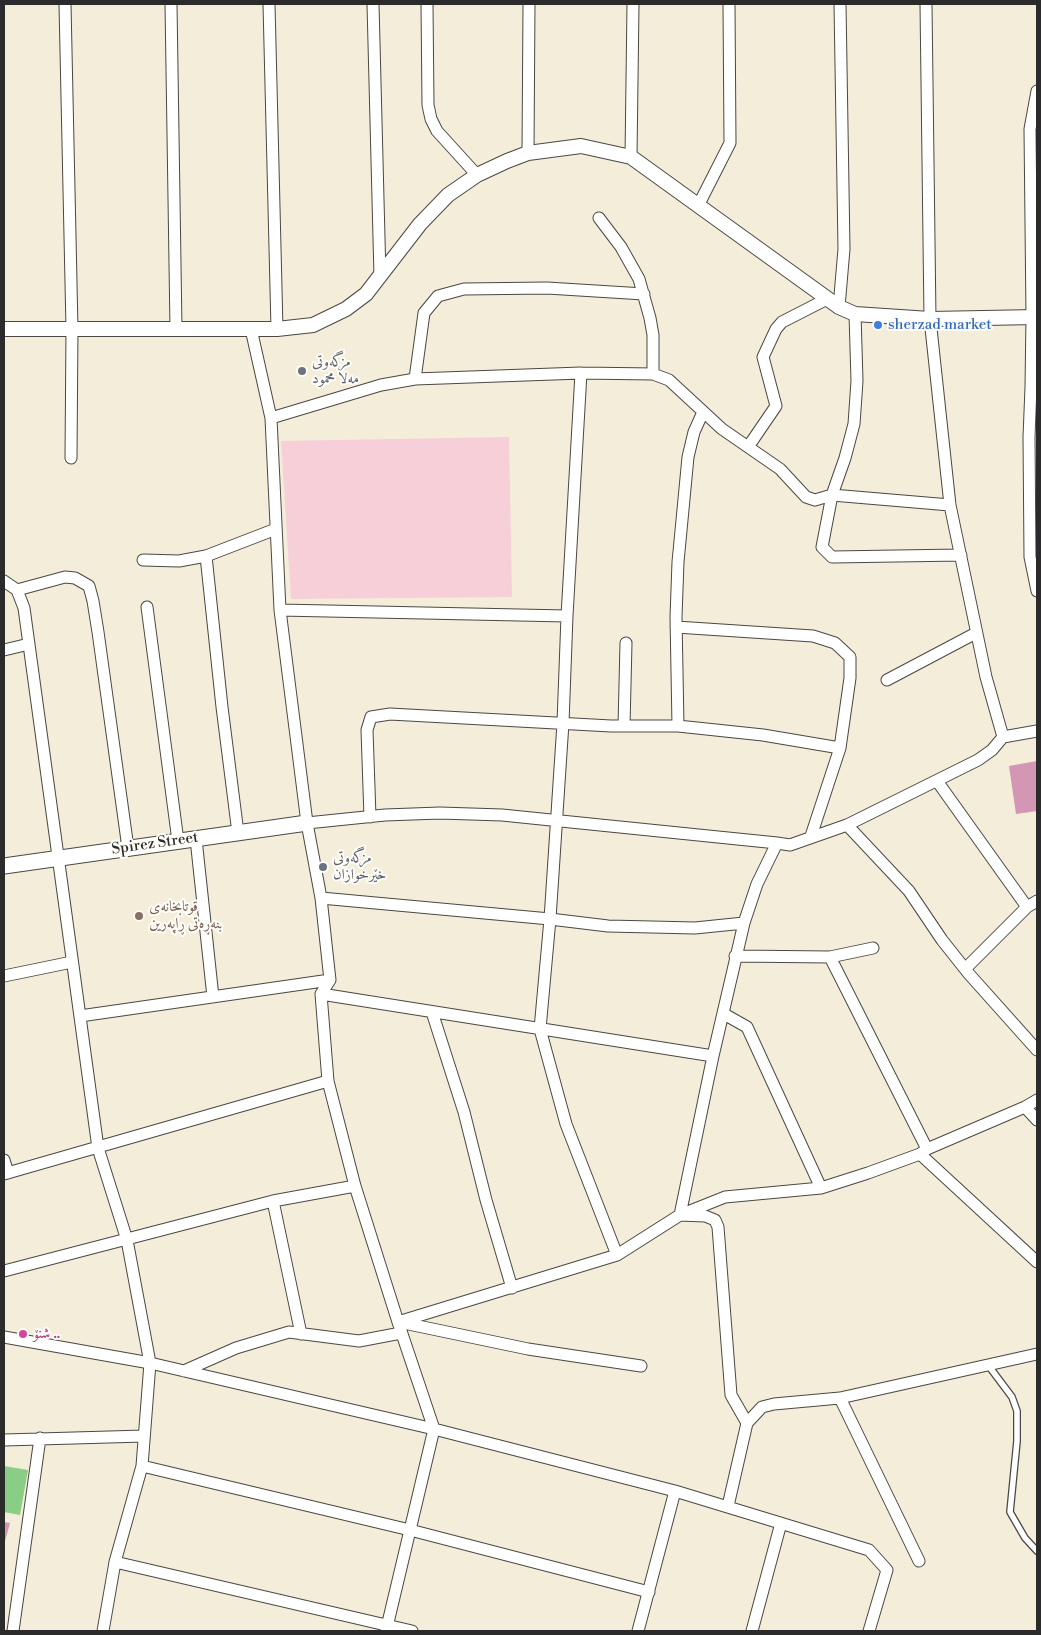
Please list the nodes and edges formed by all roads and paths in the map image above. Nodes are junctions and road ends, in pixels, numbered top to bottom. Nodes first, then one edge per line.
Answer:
1 (65, 4) edge
2 (171, 4) edge
3 (269, 4) edge
4 (373, 4) edge
5 (427, 4) edge
6 (529, 4) edge
7 (633, 4) edge
8 (729, 4) edge
9 (840, 4) edge
10 (926, 4) edge
11 (1037, 91) edge
12 (528, 153) junction
13 (630, 157) junction
14 (477, 175) junction
15 (698, 206) junction
16 (599, 218) dead end
17 (380, 277) junction
18 (644, 294) junction
19 (827, 299) junction
20 (839, 307) junction
21 (855, 314) junction
22 (1035, 317) edge
23 (930, 319) junction
24 (4, 329) edge
25 (72, 329) junction
26 (176, 329) junction
27 (251, 329) junction
28 (277, 329) junction
29 (581, 374) junction
30 (653, 374) junction
31 (416, 379) junction
32 (703, 412) junction
33 (272, 418) junction
34 (748, 447) junction
35 (71, 458) dead end
36 (832, 495) junction
37 (950, 505) junction
38 (276, 529) junction
39 (960, 555) junction
40 (206, 556) junction
41 (143, 560) dead end
42 (4, 581) edge
43 (17, 590) junction
44 (1037, 591) edge
45 (148, 607) dead end
46 (280, 610) junction
47 (567, 616) junction
48 (676, 627) junction
49 (976, 633) junction
50 (29, 644) junction
51 (626, 644) dead end
52 (4, 650) edge
53 (887, 680) dead end
54 (563, 722) junction
55 (624, 726) junction
56 (678, 726) junction
57 (1037, 731) edge
58 (1003, 737) junction
59 (840, 748) junction
60 (937, 781) junction
61 (370, 817) junction
62 (555, 821) junction
63 (307, 823) junction
64 (847, 825) junction
65 (238, 833) junction
66 (811, 836) junction
67 (196, 839) junction
68 (178, 841) junction
69 (777, 843) junction
70 (128, 848) junction
71 (58, 858) junction
72 (4, 866) edge
73 (321, 898) junction
74 (1037, 901) edge
75 (1027, 908) junction
76 (550, 919) junction
77 (744, 923) junction
78 (873, 948) dead end
79 (735, 956) junction
80 (830, 958) junction
81 (72, 962) junction
82 (965, 969) junction
83 (4, 976) edge
84 (330, 980) junction
85 (321, 994) junction
86 (213, 997) junction
87 (432, 1012) junction
88 (724, 1014) junction
89 (80, 1016) junction
90 (540, 1029) junction
91 (1037, 1031) edge
92 (1028, 1039) junction
93 (1037, 1050) edge
94 (714, 1056) junction
95 (328, 1081) junction
96 (1037, 1100) edge
97 (1025, 1107) junction
98 (1037, 1120) edge
99 (98, 1148) junction
100 (923, 1151) junction
101 (4, 1160) edge
102 (6, 1174) edge
103 (354, 1186) junction
104 (821, 1188) junction
105 (273, 1201) junction
106 (680, 1215) junction
107 (127, 1240) junction
108 (617, 1255) junction
109 (1037, 1262) edge
110 (4, 1271) edge
111 (512, 1288) junction
112 (399, 1327) junction
113 (301, 1334) junction
114 (4, 1337) edge
115 (1037, 1354) edge
116 (150, 1363) junction
117 (988, 1365) junction
118 (641, 1366) dead end
119 (184, 1371) junction
120 (840, 1398) junction
121 (747, 1423) junction
122 (434, 1430) junction
123 (144, 1436) junction
124 (40, 1438) junction
125 (4, 1440) edge
126 (142, 1466) junction
127 (675, 1491) junction
128 (728, 1506) junction
129 (781, 1523) junction
130 (410, 1530) junction
131 (1037, 1551) edge
132 (115, 1562) junction
133 (919, 1562) dead end
134 (649, 1592) junction
135 (387, 1628) edge
136 (11, 1630) edge
137 (103, 1631) edge
138 (412, 1631) edge
139 (638, 1631) edge
140 (752, 1631) edge
141 (870, 1631) edge

1 - 25 street
2 - 26 street
3 - 28 street
4 - 17 street
5 - 14 street
6 - 12 street
7 - 13 street
8 - 15 street
9 - 20 street
10 - 23 street
11 - 22 street
12 - 13 street
12 - 14 street
13 - 15 street
14 - 17 street
15 - 19 street
16 - 18 street
17 - 28 street
18 - 30 street
18 - 31 street
19 - 20 street
19 - 34 street
20 - 21 street
21 - 23 street
21 - 36 street
22 - 23 street
22 - 44 street
23 - 37 street
24 - 25 street
25 - 26 street
25 - 35 street
26 - 27 street
27 - 28 street
27 - 33 street
29 - 30 street
29 - 31 street
29 - 47 street
30 - 32 street
31 - 33 street
32 - 34 street
32 - 48 street
33 - 38 street
34 - 36 street
36 - 37 street
36 - 39 street
37 - 39 street
38 - 40 street
38 - 46 street
39 - 49 street
40 - 41 street
40 - 65 street
42 - 43 street
43 - 50 street
43 - 70 street
45 - 68 street
46 - 47 street
46 - 63 street
47 - 54 street
48 - 56 street
48 - 59 street
49 - 53 street
49 - 58 street
50 - 52 street
50 - 71 street
51 - 55 street
54 - 55 street
54 - 61 street
54 - 62 street
55 - 56 street
56 - 59 street
57 - 58 street
58 - 60 street
59 - 66 street
60 - 64 street
60 - 75 street
61 - 62 street
61 - 63 street
62 - 69 street
62 - 76 street
63 - 65 main road, Spirez Street
63 - 73 street
64 - 66 street
64 - 82 street
65 - 67 main road, Spirez Street
66 - 69 street
67 - 68 main road, Spirez Street
67 - 86 street
68 - 70 main road, Spirez Street
69 - 77 street
70 - 71 main road, Spirez Street
71 - 72 main road, Spirez Street
71 - 81 street
73 - 76 street
73 - 84 street
74 - 75 street
75 - 82 street
76 - 77 street
76 - 90 street
77 - 79 street
78 - 80 street
79 - 80 street
79 - 88 street
80 - 100 street
81 - 83 street
81 - 89 street
82 - 92 street
84 - 85 street
84 - 86 street
85 - 87 street
85 - 95 street
86 - 89 street
87 - 90 street
87 - 111 street
88 - 94 street
88 - 104 street
89 - 99 street
90 - 94 street
90 - 108 street
91 - 92 street
92 - 93 street
94 - 106 street
95 - 99 street
95 - 103 street
96 - 97 street
97 - 98 street
97 - 100 street
99 - 102 street
99 - 107 street
100 - 104 street
100 - 109 street
101 - 102 street
103 - 105 street
103 - 112 street
104 - 106 street
105 - 107 street
105 - 113 street
106 - 108 street
106 - 121 street
107 - 110 street
107 - 116 street
108 - 111 street
111 - 112 street
112 - 113 street
112 - 118 street
112 - 122 street
113 - 119 street
114 - 116 street
115 - 117 street
116 - 119 street
116 - 123 street
117 - 120 street
117 - 131 lane
119 - 122 street
120 - 121 street
120 - 133 street
121 - 128 street
122 - 127 street
122 - 130 street
123 - 124 street
123 - 126 street
124 - 125 street
124 - 136 street
126 - 130 street
126 - 132 street
127 - 128 street
127 - 134 street
128 - 129 street
129 - 140 street
129 - 141 street
130 - 134 street
130 - 135 street
132 - 135 street
132 - 137 street
134 - 139 street
135 - 138 street

